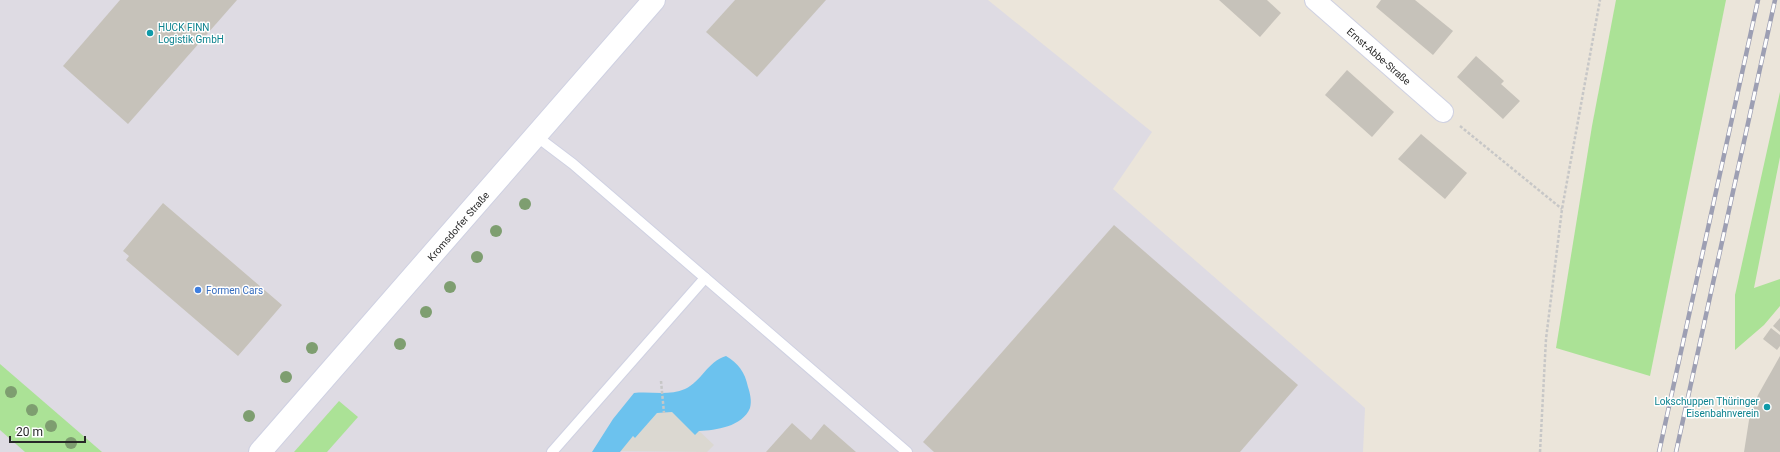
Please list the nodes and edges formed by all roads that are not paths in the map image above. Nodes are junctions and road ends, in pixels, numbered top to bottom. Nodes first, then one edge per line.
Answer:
1 (654, 0) edge
2 (1315, 0) edge
3 (1443, 112) road end
4 (536, 136) junction
5 (706, 278) junction
6 (260, 452) edge
7 (552, 452) edge
8 (908, 452) edge

1 - 4 street, Kromsdorfer Straße
2 - 3 street, Ernst-Abbe-Straße
4 - 5 lane
4 - 6 street, Kromsdorfer Straße
5 - 7 lane
5 - 8 lane

